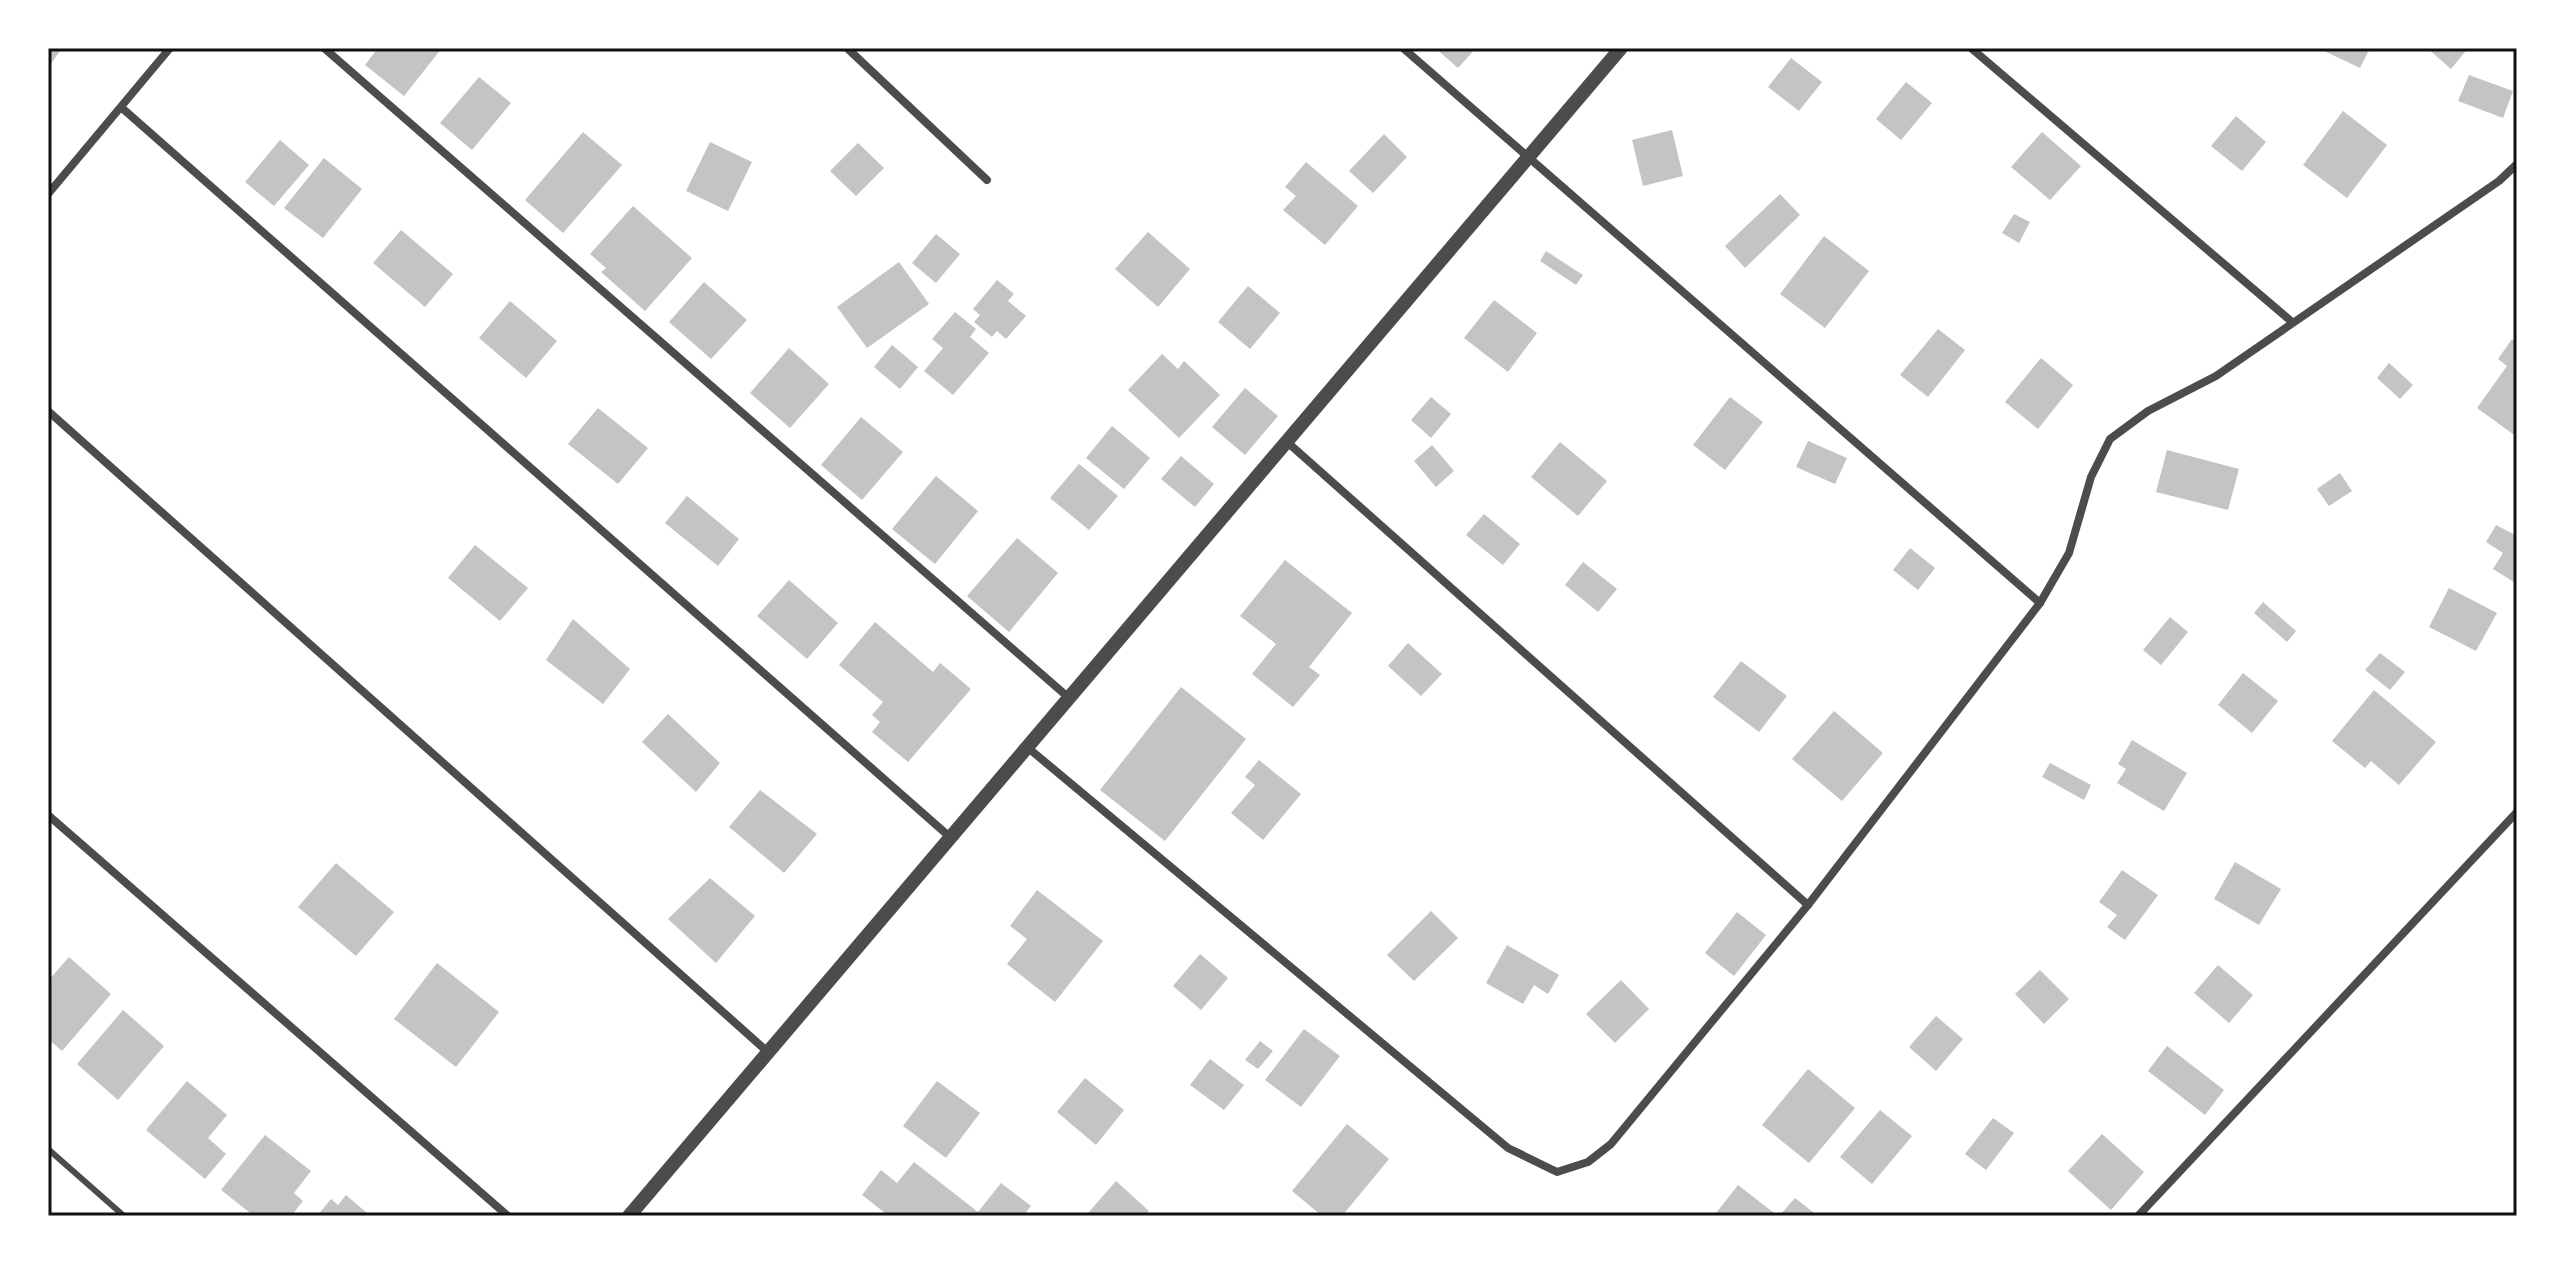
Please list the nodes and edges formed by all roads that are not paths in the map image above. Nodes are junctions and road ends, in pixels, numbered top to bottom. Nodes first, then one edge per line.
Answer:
1 (170, 48) edge
2 (324, 48) edge
3 (847, 48) edge
4 (1403, 48) edge
5 (1621, 48) edge
6 (1971, 48) edge
7 (122, 108) junction
8 (1528, 156) junction
9 (2517, 164) edge
10 (987, 180) dead end
11 (48, 194) edge
12 (2292, 322) junction
13 (48, 411) edge
14 (1286, 441) junction
15 (2040, 603) junction
16 (1069, 698) junction
17 (1027, 747) junction
18 (2517, 812) edge
19 (48, 815) edge
20 (951, 838) junction
21 (1808, 905) junction
22 (769, 1053) junction
23 (48, 1149) edge
24 (124, 1216) edge
25 (508, 1216) edge
26 (629, 1216) edge
27 (2138, 1216) edge

1 - 7 street
2 - 16 street
3 - 10 street
4 - 8 street
5 - 8 street
6 - 12 street
7 - 11 street
7 - 20 street
8 - 14 street
8 - 15 street
9 - 12 street
12 - 15 street
13 - 22 street
14 - 16 street
14 - 21 street
15 - 21 street
16 - 17 street
17 - 20 street
17 - 21 street
18 - 27 street
19 - 25 street
20 - 22 street
22 - 26 street
23 - 24 lane

